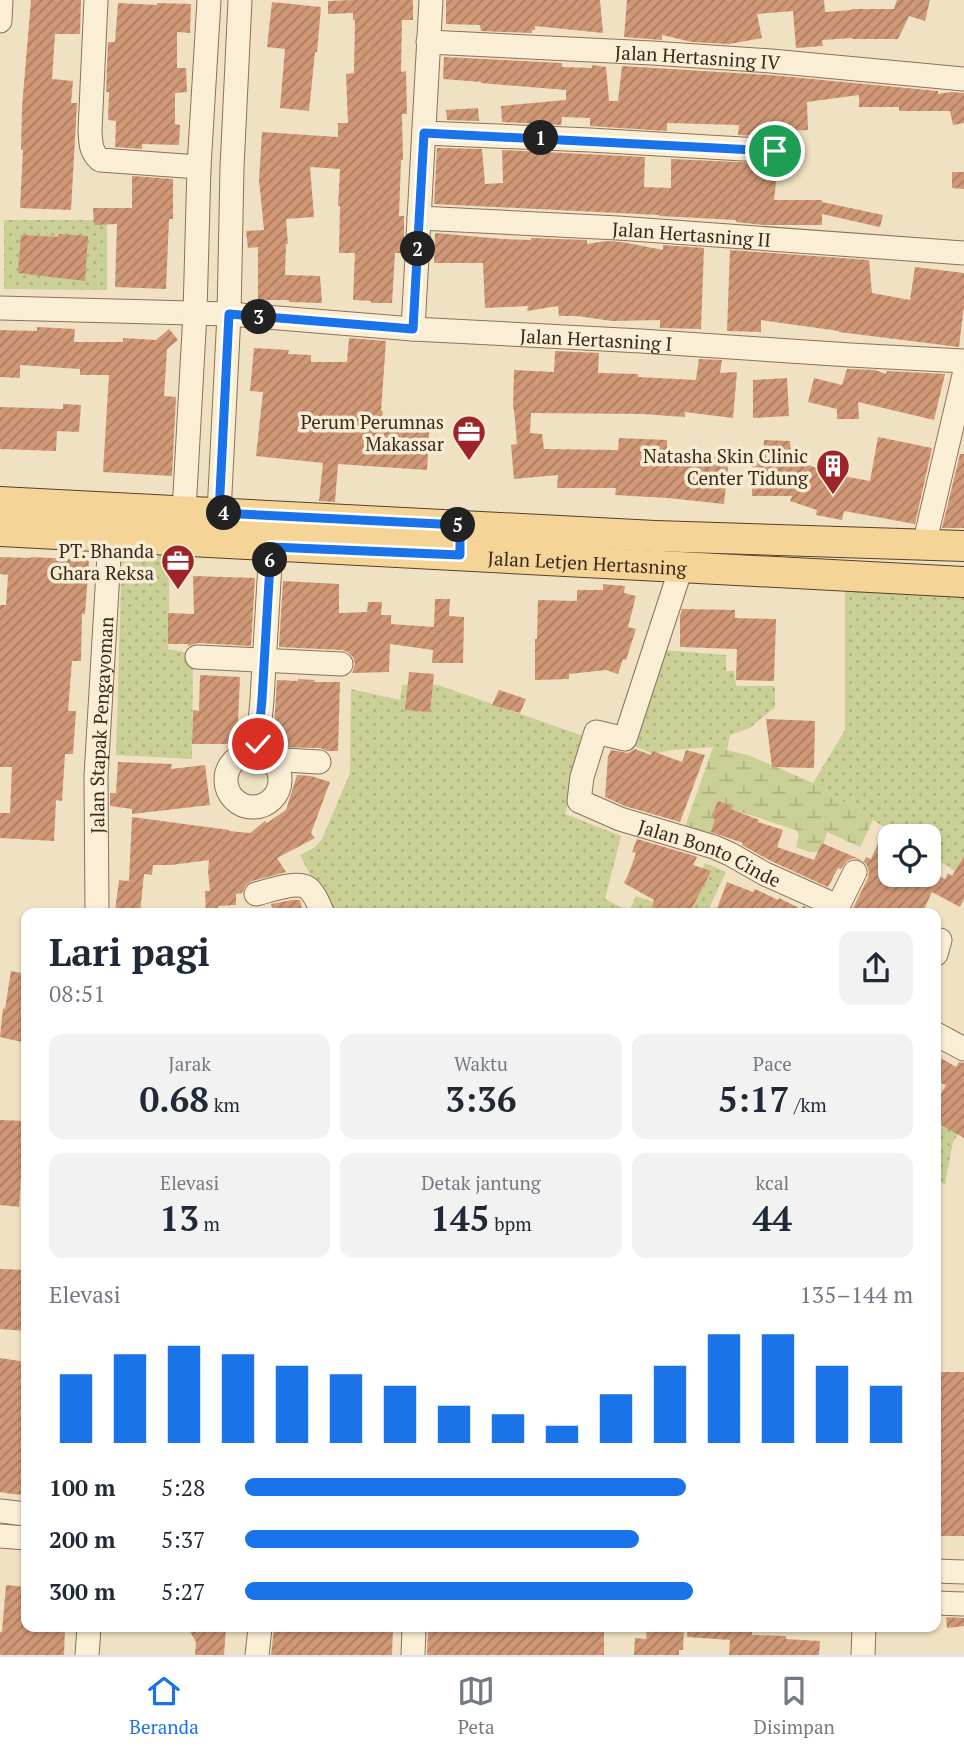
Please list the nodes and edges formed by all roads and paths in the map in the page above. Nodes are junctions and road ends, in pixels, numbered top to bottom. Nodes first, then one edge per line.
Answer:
1 (1, 0) edge
2 (96, 0) edge
3 (209, 0) edge
4 (240, 0) edge
5 (431, 0) edge
6 (0, 21) edge
7 (428, 43) junction
8 (964, 79) edge
9 (424, 133) junction
10 (775, 151) dead end
11 (199, 167) junction
12 (419, 218) junction
13 (964, 253) edge
14 (0, 308) edge
15 (195, 313) junction
16 (229, 314) junction
17 (413, 329) junction
18 (964, 361) edge
19 (964, 374) edge
20 (190, 408) junction
21 (224, 410) junction
22 (0, 502) edge
23 (184, 511) junction
24 (219, 513) junction
25 (460, 525) junction
26 (0, 531) edge
27 (110, 538) junction
28 (924, 545) junction
29 (271, 547) junction
30 (964, 547) edge
31 (460, 555) junction
32 (681, 568) junction
33 (964, 582) edge
34 (197, 657) dead end
35 (264, 660) junction
36 (341, 664) dead end
37 (319, 762) dead end
38 (855, 872) dead end
39 (256, 894) dead end
40 (97, 908) edge
41 (320, 908) edge
42 (832, 908) edge
43 (837, 908) edge
44 (941, 1037) edge
45 (964, 1049) edge
46 (0, 1511) edge
47 (21, 1513) edge
48 (0, 1536) edge
49 (21, 1538) edge
50 (941, 1571) edge
51 (964, 1572) edge
52 (941, 1603) edge
53 (964, 1604) edge
54 (89, 1632) edge
55 (260, 1632) edge
56 (414, 1632) edge
57 (864, 1632) edge
58 (87, 1655) edge
59 (257, 1655) edge
60 (413, 1655) edge
61 (863, 1655) edge

1 - 6 street
2 - 11 street
3 - 11 street
4 - 16 street
5 - 7 street
7 - 8 street, Jalan Hertasning IV
7 - 9 street
9 - 10 street
9 - 12 street
11 - 15 street
12 - 13 street, Jalan Hertasning II
12 - 17 street
14 - 15 street, Jalan Hertasning I
15 - 16 street, Jalan Hertasning I
15 - 20 street
16 - 17 street, Jalan Hertasning I
16 - 21 street
17 - 18 street, Jalan Hertasning I
19 - 28 street
20 - 21 street
20 - 23 street
21 - 24 street
22 - 23 main road, Jalan Letjen Hertasning
23 - 24 main road, Jalan Letjen Hertasning
24 - 25 main road, Jalan Letjen Hertasning
25 - 28 main road, Jalan Letjen Hertasning
25 - 31 main road
26 - 27 main road, Jalan Letjen Hertasning
27 - 29 main road, Jalan Letjen Hertasning
27 - 40 street, Jalan Stapak Pengayoman
28 - 30 main road, Jalan Letjen Hertasning
29 - 31 main road, Jalan Letjen Hertasning
29 - 35 street
31 - 32 main road, Jalan Letjen Hertasning
32 - 33 main road, Jalan Letjen Hertasning
32 - 42 street, Jalan Bonto Cinde
34 - 35 street
35 - 36 street
35 - 37 street
38 - 43 street, Jalan Bonto Cinde
39 - 41 street
44 - 45 street
46 - 47 street
48 - 49 street
50 - 51 street
52 - 53 street
54 - 58 street
55 - 59 street
56 - 60 street
57 - 61 street

